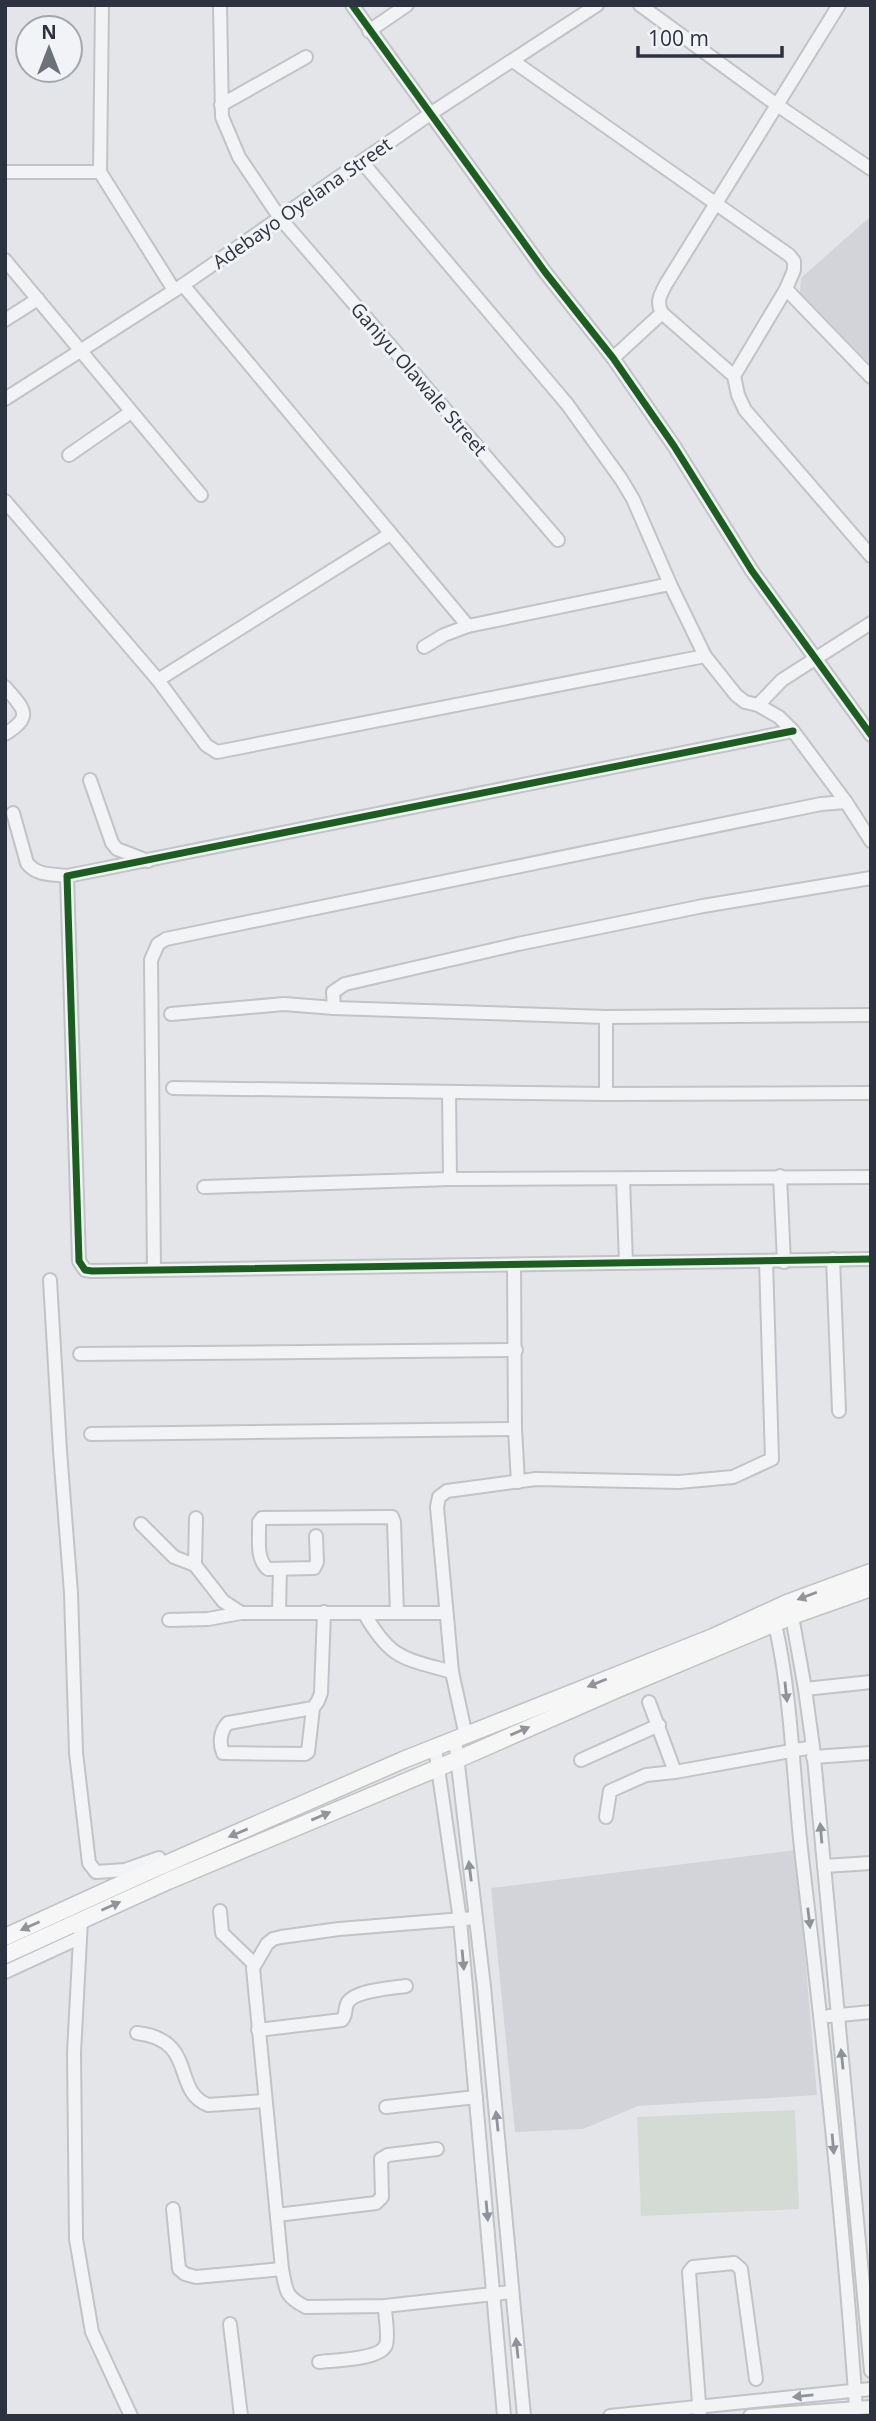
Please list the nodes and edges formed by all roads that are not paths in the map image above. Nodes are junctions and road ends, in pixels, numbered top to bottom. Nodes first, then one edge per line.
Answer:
1 (102, 5) edge
2 (220, 5) edge
3 (352, 5) edge
4 (407, 5) edge
5 (597, 5) edge
6 (640, 5) edge
7 (839, 5) edge
8 (369, 31) junction
9 (306, 57) dead end
10 (513, 61) junction
11 (221, 105) junction
12 (776, 105) junction
13 (430, 114) junction
14 (362, 162) junction
15 (871, 169) edge
16 (5, 172) edge
17 (100, 172) junction
18 (716, 204) junction
19 (280, 218) junction
20 (5, 260) edge
21 (178, 287) junction
22 (786, 289) junction
23 (38, 299) junction
24 (662, 313) junction
25 (5, 320) edge
26 (79, 351) junction
27 (614, 358) junction
28 (734, 376) junction
29 (871, 376) edge
30 (5, 399) edge
31 (131, 412) junction
32 (69, 455) dead end
33 (201, 495) dead end
34 (5, 501) edge
35 (390, 534) junction
36 (558, 540) dead end
37 (869, 548) edge
38 (670, 584) junction
39 (871, 623) edge
40 (468, 626) junction
41 (424, 647) dead end
42 (705, 656) junction
43 (815, 658) junction
44 (158, 680) junction
45 (5, 687) edge
46 (758, 705) junction
47 (793, 731) junction
48 (5, 734) edge
49 (871, 735) edge
50 (90, 780) dead end
51 (846, 802) junction
52 (13, 813) dead end
53 (871, 841) edge
54 (149, 861) junction
55 (67, 876) junction
56 (871, 878) edge
57 (334, 1008) junction
58 (171, 1014) dead end
59 (871, 1015) edge
60 (606, 1017) junction
61 (173, 1088) dead end
62 (449, 1092) junction
63 (871, 1093) edge
64 (606, 1094) junction
65 (780, 1176) junction
66 (871, 1177) edge
67 (623, 1179) junction
68 (450, 1180) junction
69 (204, 1187) dead end
70 (833, 1259) junction
71 (871, 1259) edge
72 (766, 1261) junction
73 (784, 1262) junction
74 (626, 1263) junction
75 (514, 1265) junction
76 (154, 1270) junction
77 (50, 1280) dead end
78 (516, 1350) junction
79 (80, 1354) dead end
80 (839, 1411) dead end
81 (516, 1429) junction
82 (91, 1434) dead end
83 (518, 1482) junction
84 (195, 1518) dead end
85 (141, 1524) dead end
86 (316, 1536) dead end
87 (195, 1565) junction
88 (280, 1569) junction
89 (871, 1572) edge
90 (871, 1588) edge
91 (279, 1612) junction
92 (324, 1612) junction
93 (241, 1613) junction
94 (364, 1613) junction
95 (397, 1613) junction
96 (445, 1613) junction
97 (792, 1616) junction
98 (169, 1620) dead end
99 (775, 1624) junction
100 (452, 1672) junction
101 (871, 1682) edge
102 (805, 1689) junction
103 (649, 1702) dead end
104 (313, 1708) junction
105 (659, 1725) junction
106 (460, 1737) junction
107 (435, 1747) junction
108 (792, 1750) junction
109 (813, 1752) junction
110 (871, 1753) edge
111 (458, 1760) junction
112 (581, 1760) dead end
113 (438, 1768) junction
114 (675, 1772) junction
115 (606, 1817) dead end
116 (871, 1863) edge
117 (163, 1865) junction
118 (824, 1866) junction
119 (220, 1911) dead end
120 (475, 1919) junction
121 (81, 1920) junction
122 (460, 1920) junction
123 (5, 1937) edge
124 (79, 1938) junction
125 (5, 1955) edge
126 (254, 1964) junction
127 (5, 1972) edge
128 (406, 1986) dead end
129 (871, 2012) edge
130 (837, 2016) junction
131 (820, 2017) junction
132 (258, 2030) junction
133 (138, 2033) dead end
134 (476, 2097) junction
135 (265, 2101) junction
136 (386, 2107) dead end
137 (437, 2149) dead end
138 (173, 2210) dead end
139 (277, 2215) junction
140 (866, 2259) edge
141 (282, 2269) junction
142 (511, 2292) junction
143 (495, 2294) junction
144 (385, 2306) junction
145 (230, 2324) dead end
146 (319, 2362) dead end
147 (871, 2371) edge
148 (756, 2379) dead end
149 (871, 2389) edge
150 (855, 2391) junction
151 (871, 2407) edge
152 (856, 2408) junction
153 (699, 2411) edge
154 (131, 2416) edge
155 (241, 2416) edge
156 (504, 2416) edge
157 (524, 2416) edge
158 (610, 2416) edge
159 (750, 2416) edge

1 - 17 street
2 - 11 street, Ganiyu Olawale Street
3 - 8 street
4 - 8 street
5 - 10 street, Adebayo Oyelana Street
6 - 12 street
7 - 12 street
8 - 13 street
9 - 11 street
10 - 13 street, Adebayo Oyelana Street
10 - 18 street
11 - 19 street, Ganiyu Olawale Street
12 - 15 street
12 - 18 street
13 - 14 street, Adebayo Oyelana Street
13 - 27 street
14 - 19 street, Adebayo Oyelana Street
14 - 38 street
16 - 17 street
17 - 21 street
18 - 22 street
18 - 24 street
19 - 21 street, Adebayo Oyelana Street
19 - 36 street, Ganiyu Olawale Street
20 - 23 street
21 - 26 street, Adebayo Oyelana Street
21 - 35 street
22 - 28 street
22 - 29 street
23 - 25 street
23 - 26 street
24 - 27 street
24 - 28 street
26 - 30 street, Adebayo Oyelana Street
26 - 31 street
27 - 43 street
28 - 37 street
31 - 32 street
31 - 33 street
34 - 44 street
35 - 40 street
35 - 44 street
38 - 40 street
38 - 42 street
39 - 43 street
40 - 41 street
42 - 44 street
42 - 46 street
43 - 46 street
43 - 49 street
45 - 48 street
46 - 47 street
47 - 51 street
47 - 54 street
50 - 54 street
51 - 53 street
51 - 76 street
52 - 55 street
54 - 55 street
55 - 76 street
56 - 57 street
57 - 58 street
57 - 60 street
59 - 60 street
60 - 64 street
61 - 62 street
62 - 64 street
62 - 68 street
63 - 64 street
65 - 66 street
65 - 67 street
65 - 73 street
67 - 68 street
67 - 74 street
68 - 69 street
70 - 71 street
70 - 73 street
70 - 80 street
72 - 73 street
72 - 74 street
72 - 83 street
74 - 75 street
75 - 76 street
75 - 78 street
77 - 117 street
78 - 79 street
78 - 81 street
81 - 82 street
81 - 83 street
83 - 96 street
84 - 87 street
85 - 87 street
86 - 88 street
87 - 93 street
88 - 91 street
88 - 95 street
89 -> 106 main road
90 - 97 main road
91 - 92 street
91 - 93 street
92 - 94 street
92 - 104 street
93 - 98 street
94 - 95 street
94 - 100 street
95 - 96 street
96 - 100 street
97 - 99 main road
97 - 102 street
99 -> 108 street
111 -> 99 main road
100 - 106 street
101 - 102 street
102 - 109 street
103 - 105 street
104 - 104 street
105 - 112 street
105 - 114 street
106 - 107 main road
106 - 111 street
107 - 113 street
107 -> 117 main road
108 - 109 street
108 - 114 street
108 -> 131 street
109 - 110 street
118 -> 109 street
111 - 113 main road
120 -> 111 street
121 -> 113 main road
113 - 122 street
114 - 115 street
116 - 118 street
117 -> 123 main road
118 - 130 street
119 - 126 street
120 - 122 street
142 -> 120 street
121 - 124 street
121 - 125 main road
122 - 126 street
122 -> 134 street
124 - 127 street
124 - 154 street
126 - 132 street
128 - 132 street
129 - 130 street
130 - 131 street
140 -> 130 street
131 -> 150 street
132 - 135 street
133 - 135 street
134 - 136 street
134 -> 143 street
135 - 139 street
137 - 139 street
138 - 141 street
139 - 141 street
140 - 147 street
141 - 144 street
142 - 143 street
157 -> 142 street
143 - 144 street
143 - 156 street
144 - 146 street
145 - 155 street
148 - 153 street
149 - 150 street
150 - 152 street
150 -> 153 street
151 - 152 street
152 - 159 street
153 - 158 street

